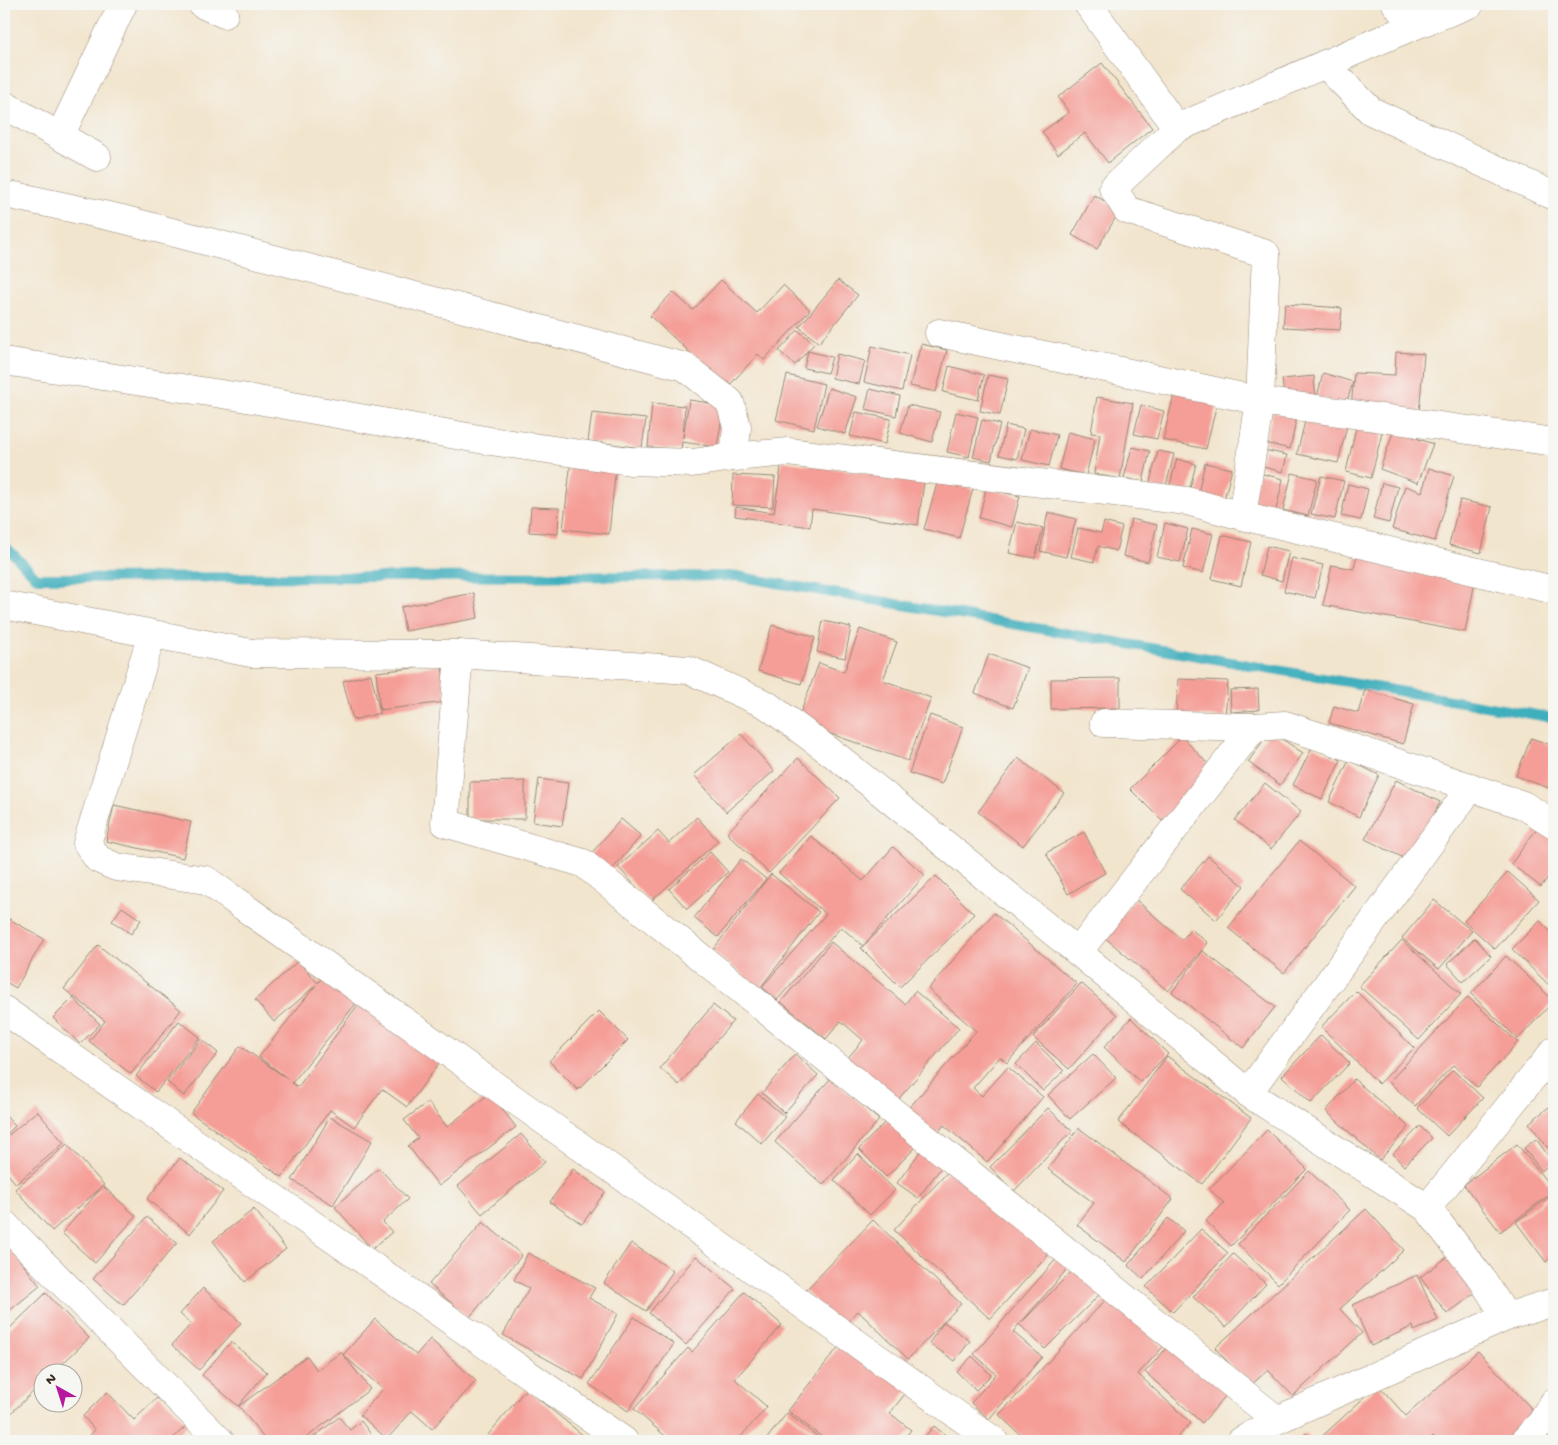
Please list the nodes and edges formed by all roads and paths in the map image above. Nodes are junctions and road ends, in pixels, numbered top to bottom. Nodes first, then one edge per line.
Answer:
1 (124, 4) edge
2 (1088, 4) edge
3 (1396, 4) edge
4 (1470, 4) edge
5 (1414, 26) junction
6 (1326, 64) junction
7 (4, 105) edge
8 (1177, 128) junction
9 (60, 136) junction
10 (97, 157) dead end
11 (15, 196) dead end
12 (1554, 196) edge
13 (939, 333) dead end
14 (4, 361) edge
15 (1260, 401) junction
16 (1554, 442) edge
17 (734, 457) junction
18 (1242, 516) junction
19 (1554, 590) edge
20 (4, 606) edge
21 (152, 634) junction
22 (459, 654) junction
23 (1104, 723) dead end
24 (1254, 727) junction
25 (1471, 788) junction
26 (1554, 824) edge
27 (1078, 952) junction
28 (4, 1010) edge
29 (1554, 1051) edge
30 (1248, 1093) junction
31 (1427, 1208) junction
32 (4, 1224) edge
33 (1554, 1302) edge
34 (1506, 1317) junction
35 (1554, 1402) edge
36 (1277, 1420) junction
37 (220, 1441) edge
38 (624, 1441) edge
39 (994, 1441) edge
40 (1241, 1441) edge
41 (1524, 1441) edge

1 - 9 street
2 - 8 street
3 - 5 street
4 - 5 street
5 - 6 street
6 - 8 street
6 - 12 street
7 - 9 street
8 - 15 street
9 - 10 street
11 - 17 street
13 - 15 street
14 - 17 street
15 - 16 street
15 - 18 street
17 - 18 street
18 - 19 street
20 - 21 street
21 - 22 street
21 - 39 street
22 - 27 street
22 - 36 street
23 - 24 street
24 - 25 street
24 - 27 street
25 - 26 street
25 - 30 street
27 - 30 street
28 - 38 street
29 - 31 street
30 - 31 street
31 - 34 street
32 - 37 street
33 - 34 street
34 - 36 street
35 - 41 street
36 - 40 street

